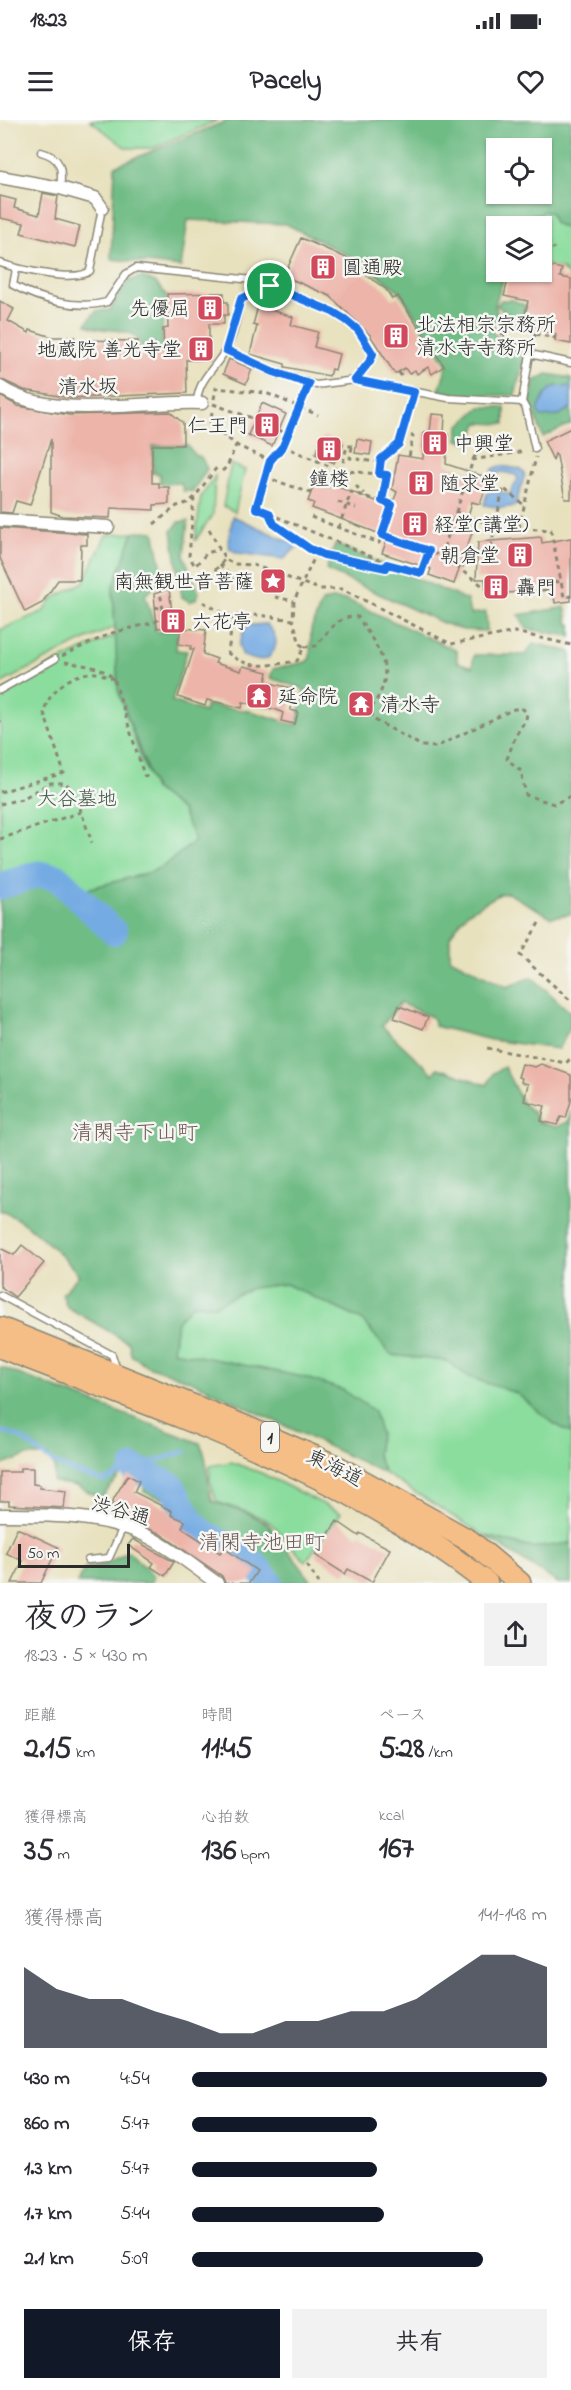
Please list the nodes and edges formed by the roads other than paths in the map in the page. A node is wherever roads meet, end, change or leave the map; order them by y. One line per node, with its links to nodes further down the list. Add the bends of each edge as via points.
1 (41, 152): 3 (lane, via 60,165)
2 (0, 177): 3 (street)
3 (60, 188): 4 (street, via 95,198)
4 (102, 208): 6 (lane, via 90,271 86,274)
5 (0, 263): 6 (lane)
6 (16, 269): 7 (lane, via 13,285 42,298 75,303 107,302 126,274 136,268 253,280)
7 (270, 286): 8 (lane, via 241,299); 10 (lane, via 333,312 358,330 373,354)
8 (226, 350): 10 (lane, via 309,384); 13 (lane, via 200,384)
9 (571, 363): 12 (lane, via 530,354)
10 (355, 380): 12 (lane, via 468,400)
11 (0, 387): 13 (street, 清水坂, via 20,398 51,406)
12 (522, 402): 14 (lane)
13 (200, 403)
14 (535, 449)
15 (0, 520): 16 (street)
16 (108, 526)
17 (55, 660): 18 (lane)
18 (0, 690)
19 (0, 1295): 22 (lane, via 112,1355)
20 (0, 1328): 22 (highway, 東海道 / 1)
21 (0, 1347): 27 (highway, 東海道 / 1, via 303,1470 392,1516)
22 (116, 1375): 28 (highway, 東海道 / 1, via 353,1474 470,1542)
23 (0, 1515): 24 (street, 渋谷通, via 68,1517)
24 (123, 1527): 25 (lane, via 109,1558); 26 (street, 渋谷通, via 155,1541)
25 (88, 1560)
26 (218, 1583)
27 (487, 1583)
28 (520, 1583)

